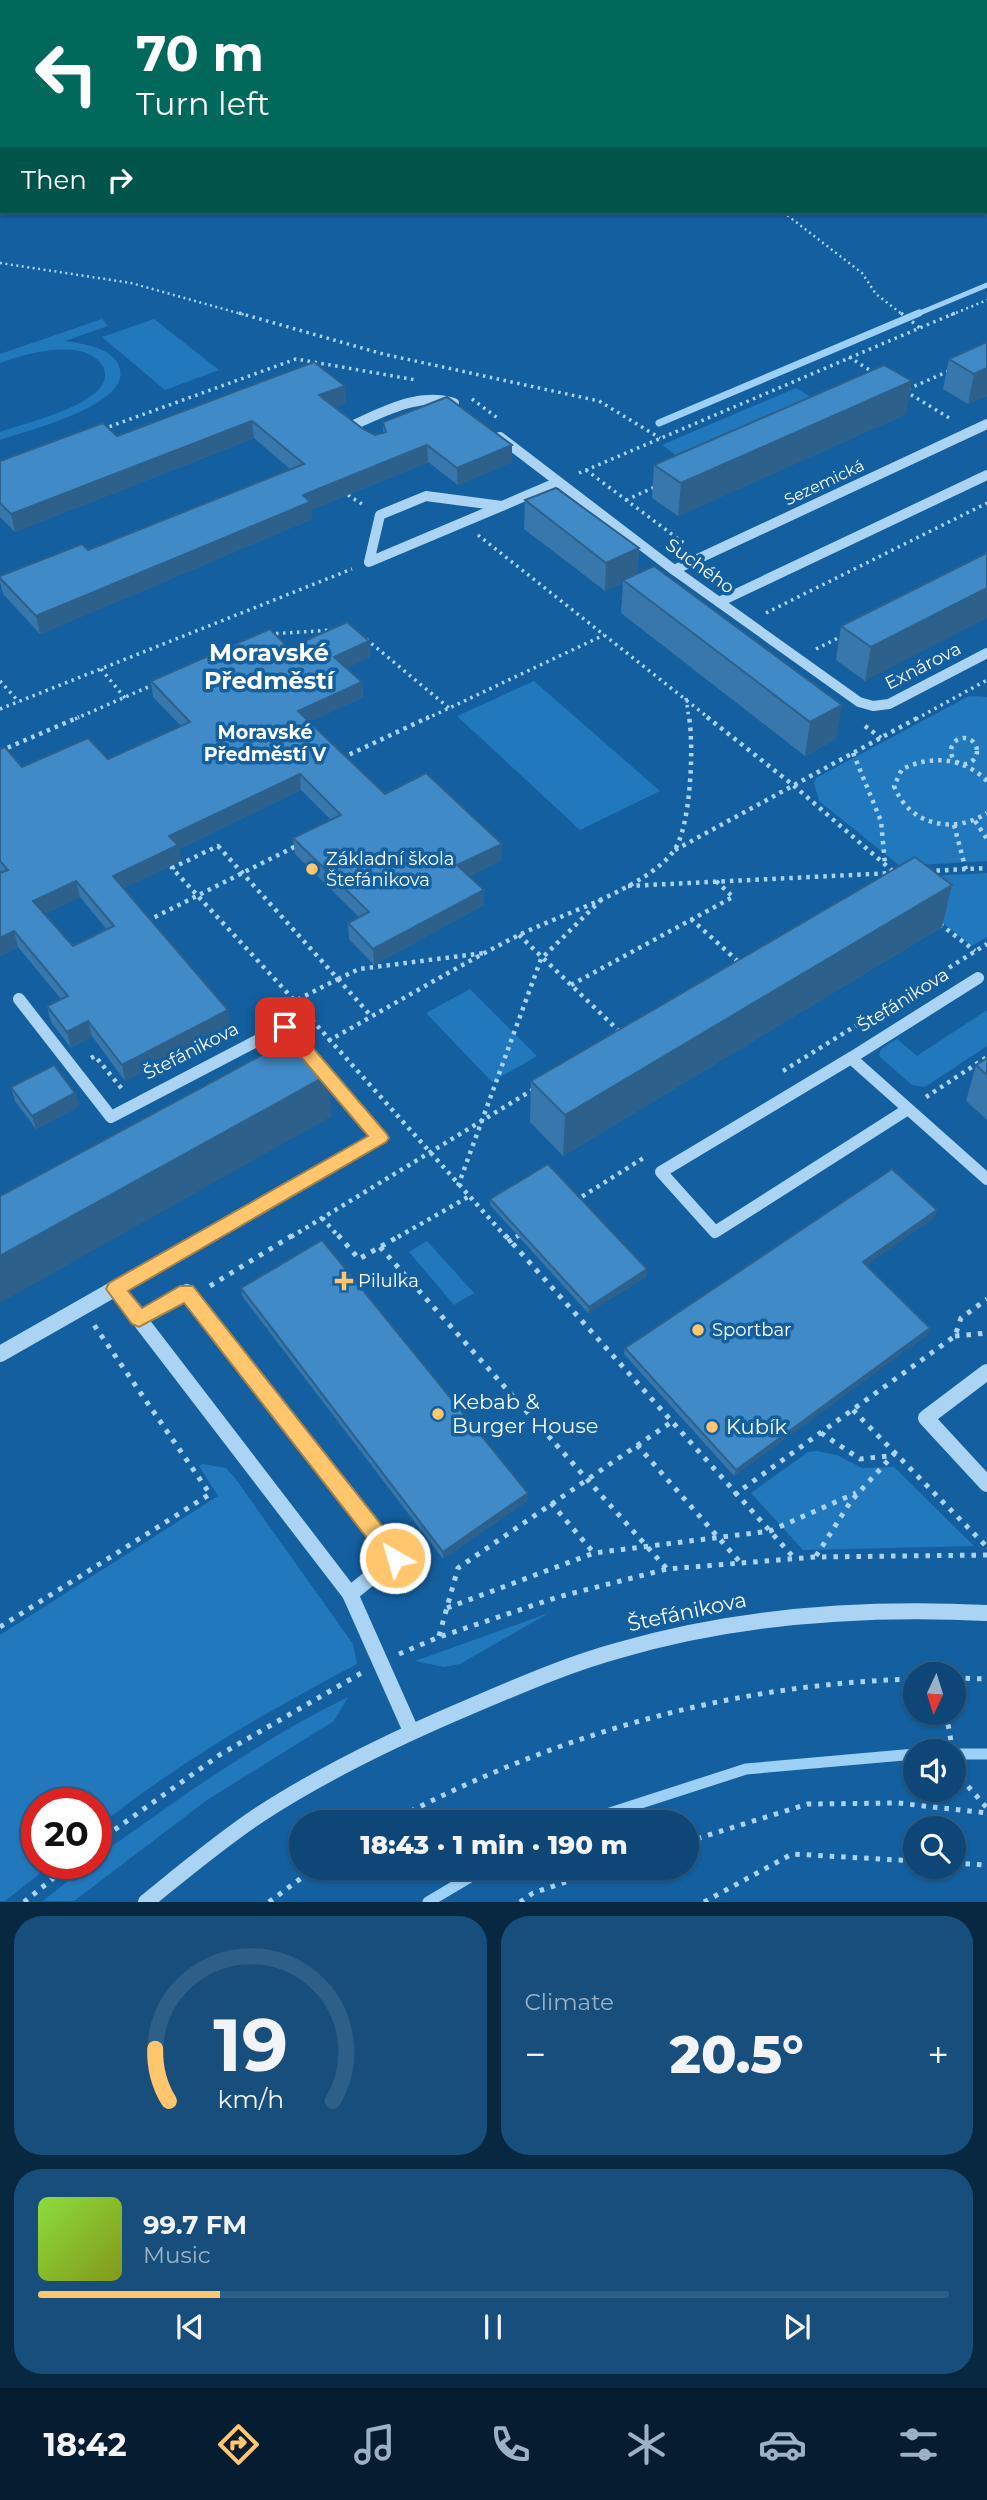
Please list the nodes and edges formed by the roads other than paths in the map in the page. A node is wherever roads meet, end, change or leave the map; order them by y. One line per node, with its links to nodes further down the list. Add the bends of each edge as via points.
1 (461, 408): 4 (street, via 435,398 416,401 351,426)
2 (987, 424): 8 (street, Sezemická)
3 (493, 432): 6 (street, Suchého)
4 (370, 439)
5 (987, 475): 9 (street)
6 (558, 482): 7 (street); 8 (street, Suchého)
7 (503, 506): 7 (street, via 426,496 380,515 369,562)
8 (674, 570): 9 (street, Suchého)
9 (719, 602): 11 (street, Suchého, via 859,702)
10 (987, 653): 11 (street, Exnárova, via 888,704)
11 (873, 706)
12 (978, 978): 14 (street, Štefánikova)
13 (19, 999): 17 (street, Štefánikova, via 111,1117 285,1027 380,1138)
14 (851, 1058): 15 (street, Štefánikova); 15 (street, Štefánikova, via 661,1172 715,1232)
15 (908, 1109): 16 (street, Štefánikova)
16 (987, 1179)
17 (116, 1289): 18 (street); 19 (street, Štefánikova)
18 (139, 1319): 22 (street); 22 (street, via 187,1292 395,1558)
19 (0, 1354)
20 (987, 1372): 21 (street, via 926,1418)
21 (987, 1485)
22 (350, 1594): 24 (street)
23 (987, 1612): 24 (street, Štefánikova, via 834,1613 696,1630 584,1661)
24 (411, 1731): 25 (street, Štefánikova, via 276,1804)
25 (146, 1902)

